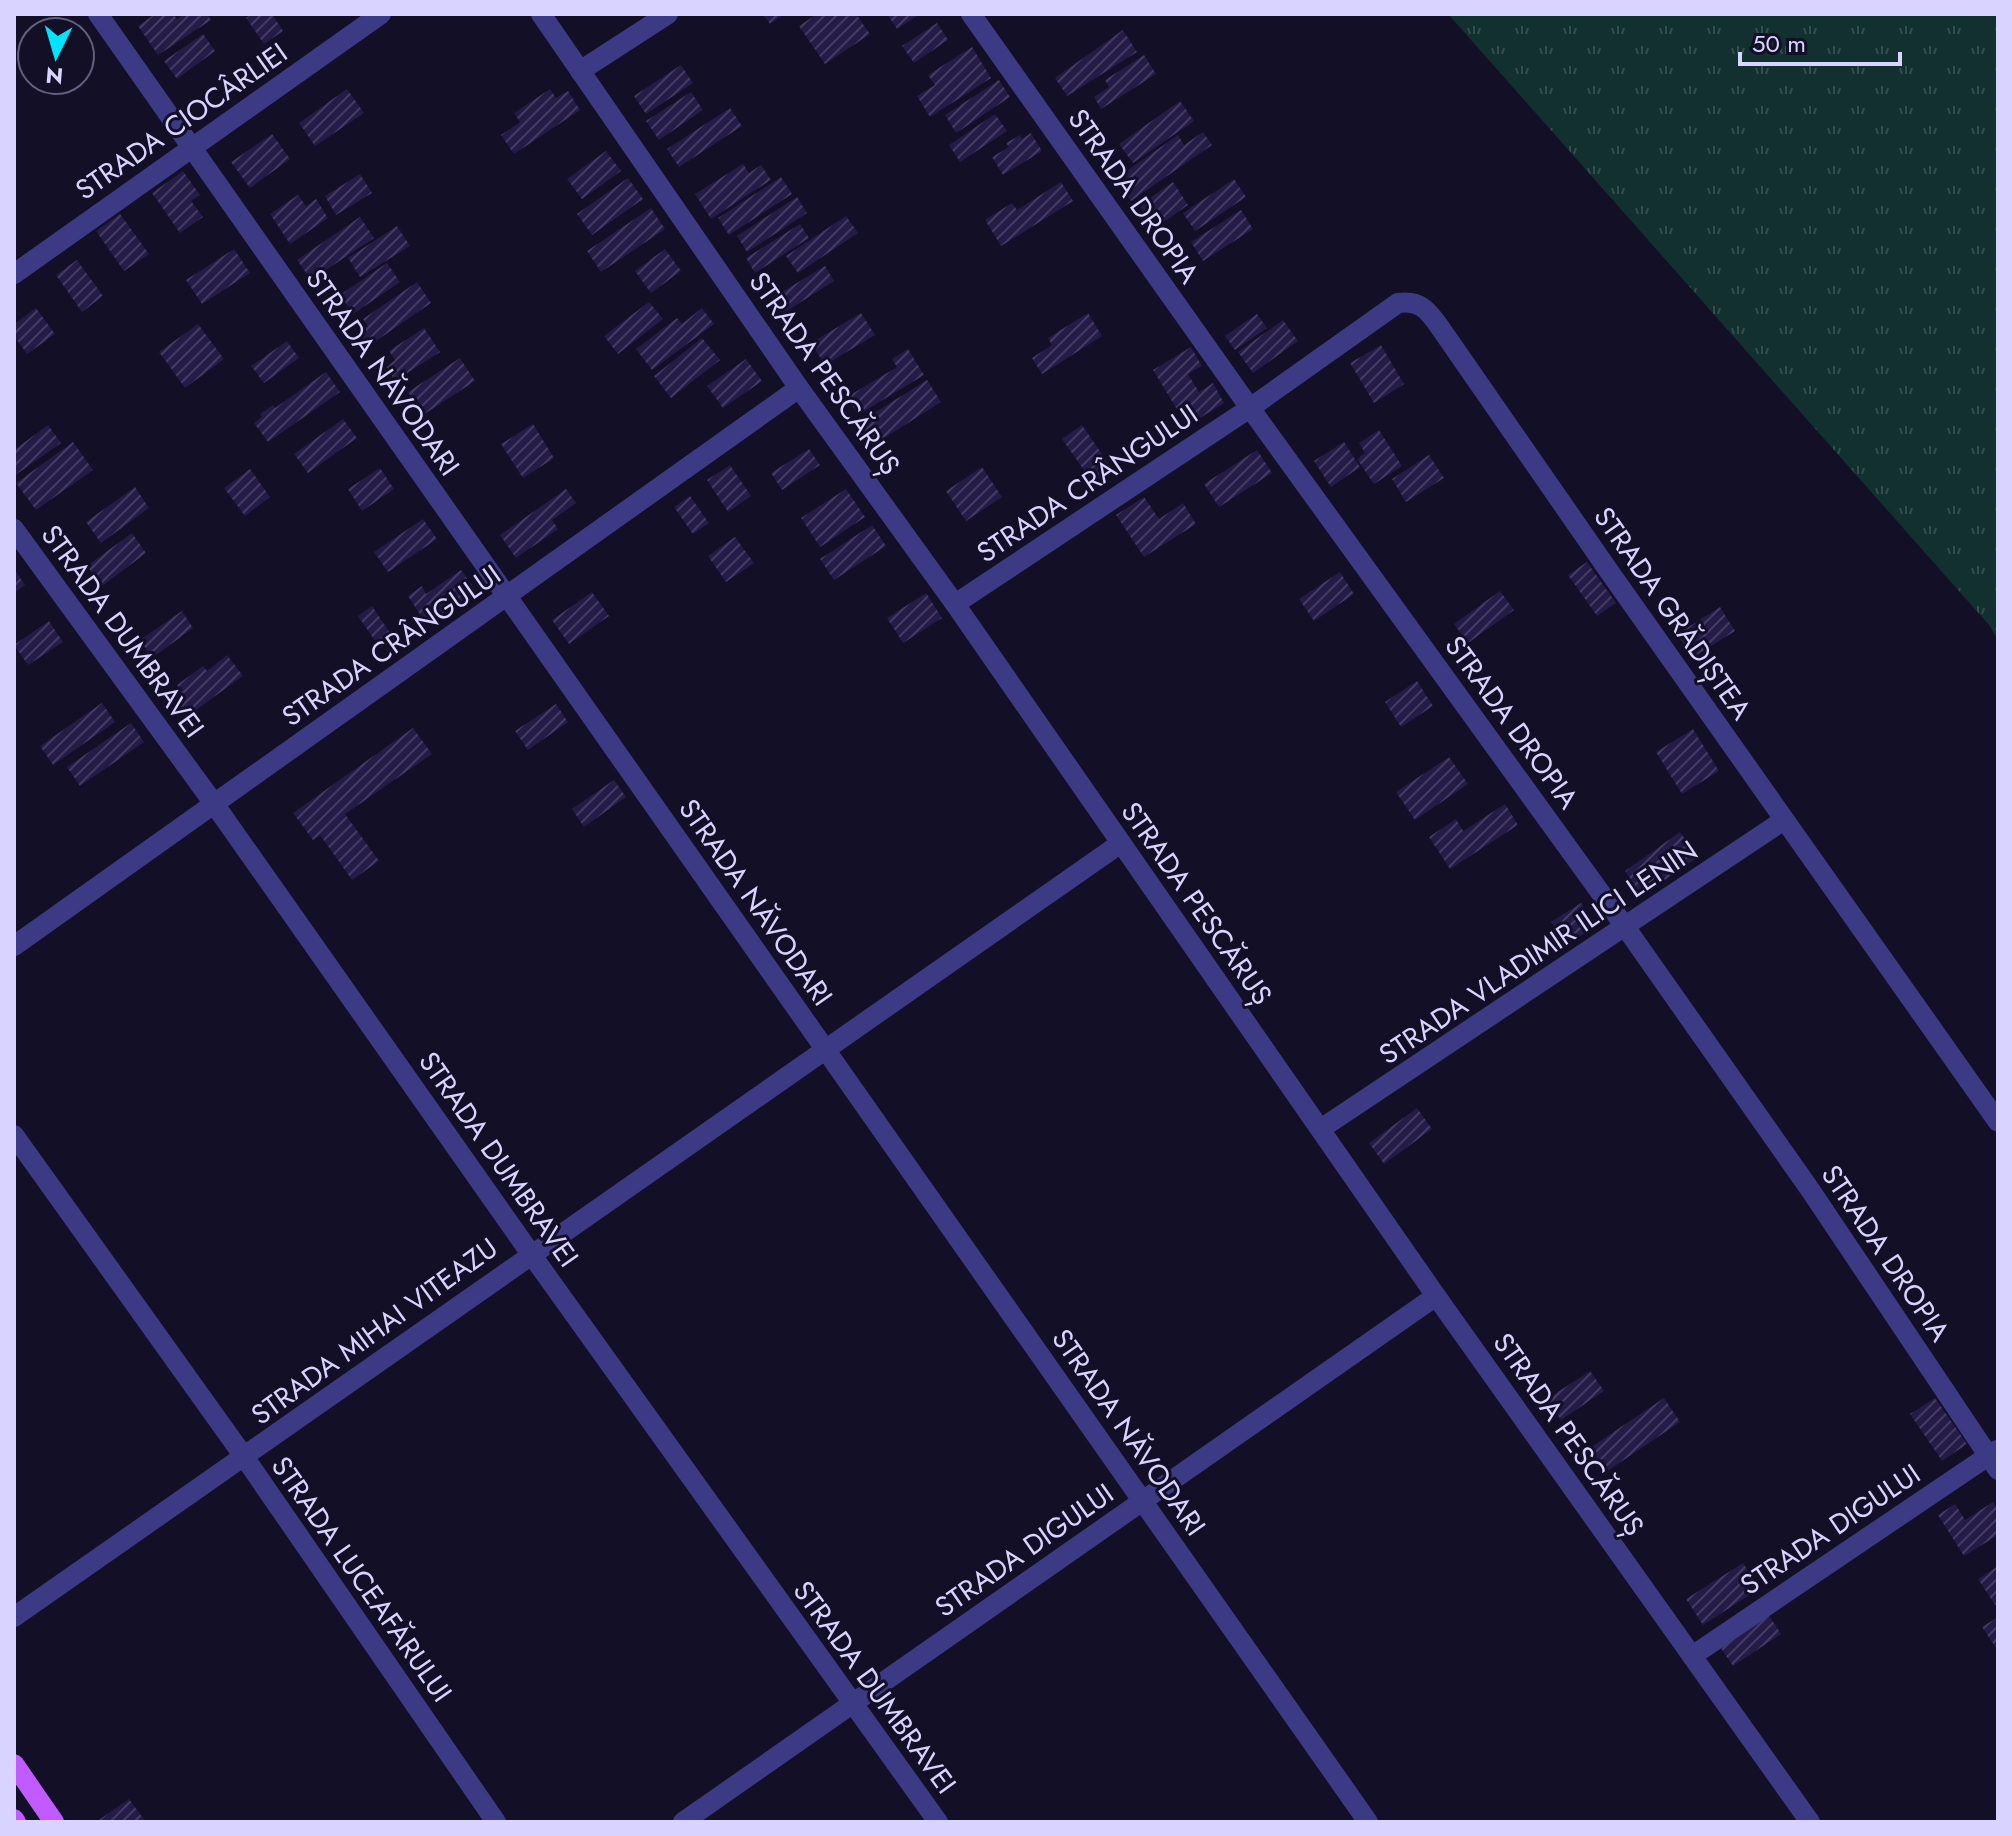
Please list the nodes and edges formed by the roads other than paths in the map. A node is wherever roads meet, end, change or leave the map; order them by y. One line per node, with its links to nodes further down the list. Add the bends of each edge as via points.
1 (98, 14): 7 (street, STRADA NĂVODARI)
2 (381, 14): 7 (street, STRADA CIOCÂRLIEI)
3 (541, 14): 6 (street, STRADA PESCĂRUȘ)
4 (668, 14): 6 (street)
5 (971, 14): 10 (street, STRADA DROPIA)
6 (580, 71): 9 (street, STRADA PESCĂRUȘ)
7 (191, 147): 8 (street, STRADA CIOCÂRLIEI); 12 (street, STRADA NĂVODARI)
8 (14, 274)
9 (799, 388): 12 (street, STRADA CRÂNGULUI); 13 (street, STRADA PESCĂRUȘ)
10 (1250, 408): 13 (street, STRADA CRÂNGULUI); 15 (street, STRADA GRĂDIȘTEA, via 1398,303 1411,301 1427,309); 17 (street, STRADA DROPIA)
11 (14, 529): 14 (street, STRADA DUMBRAVEI)
12 (507, 598): 14 (street, STRADA CRÂNGULUI); 19 (street, STRADA NĂVODARI)
13 (955, 604): 16 (street, STRADA PESCĂRUȘ)
14 (215, 805): 18 (street, STRADA CRÂNGULUI); 23 (street, STRADA DUMBRAVEI)
15 (1784, 820): 17 (street, STRADA VLADIMIR ILICI LENIN); 20 (street, STRADA GRĂDIȘTEA)
16 (1121, 843): 19 (street, STRADA MIHAI VITEAZU); 21 (street, STRADA PESCĂRUȘ)
17 (1626, 928): 21 (street, STRADA VLADIMIR ILICI LENIN); 26 (street, STRADA DROPIA)
18 (14, 946)
19 (824, 1049): 23 (street, STRADA MIHAI VITEAZU); 27 (street, STRADA NĂVODARI)
20 (1998, 1122)
21 (1322, 1128): 24 (street, STRADA PESCĂRUȘ)
22 (14, 1135): 25 (street, STRADA LUCEAFĂRULUI)
23 (531, 1254): 25 (street, STRADA MIHAI VITEAZU); 30 (street, STRADA DUMBRAVEI)
24 (1436, 1296): 27 (street, STRADA DIGULUI); 29 (street, STRADA PESCĂRUȘ)
25 (245, 1458): 28 (street, STRADA MIHAI VITEAZU); 33 (street, STRADA LUCEAFĂRULUI)
26 (1995, 1458): 29 (street, STRADA DIGULUI)
27 (1144, 1501): 30 (street, STRADA DIGULUI); 36 (street, STRADA NĂVODARI)
28 (14, 1617)
29 (1692, 1656): 37 (street, STRADA PESCĂRUȘ)
30 (851, 1704): 34 (street, STRADA DIGULUI); 35 (street, STRADA DUMBRAVEI)
31 (14, 1764): 32 (main road)
32 (54, 1822)
33 (496, 1822)
34 (683, 1822)
35 (938, 1822)
36 (1368, 1822)
37 (1810, 1822)

